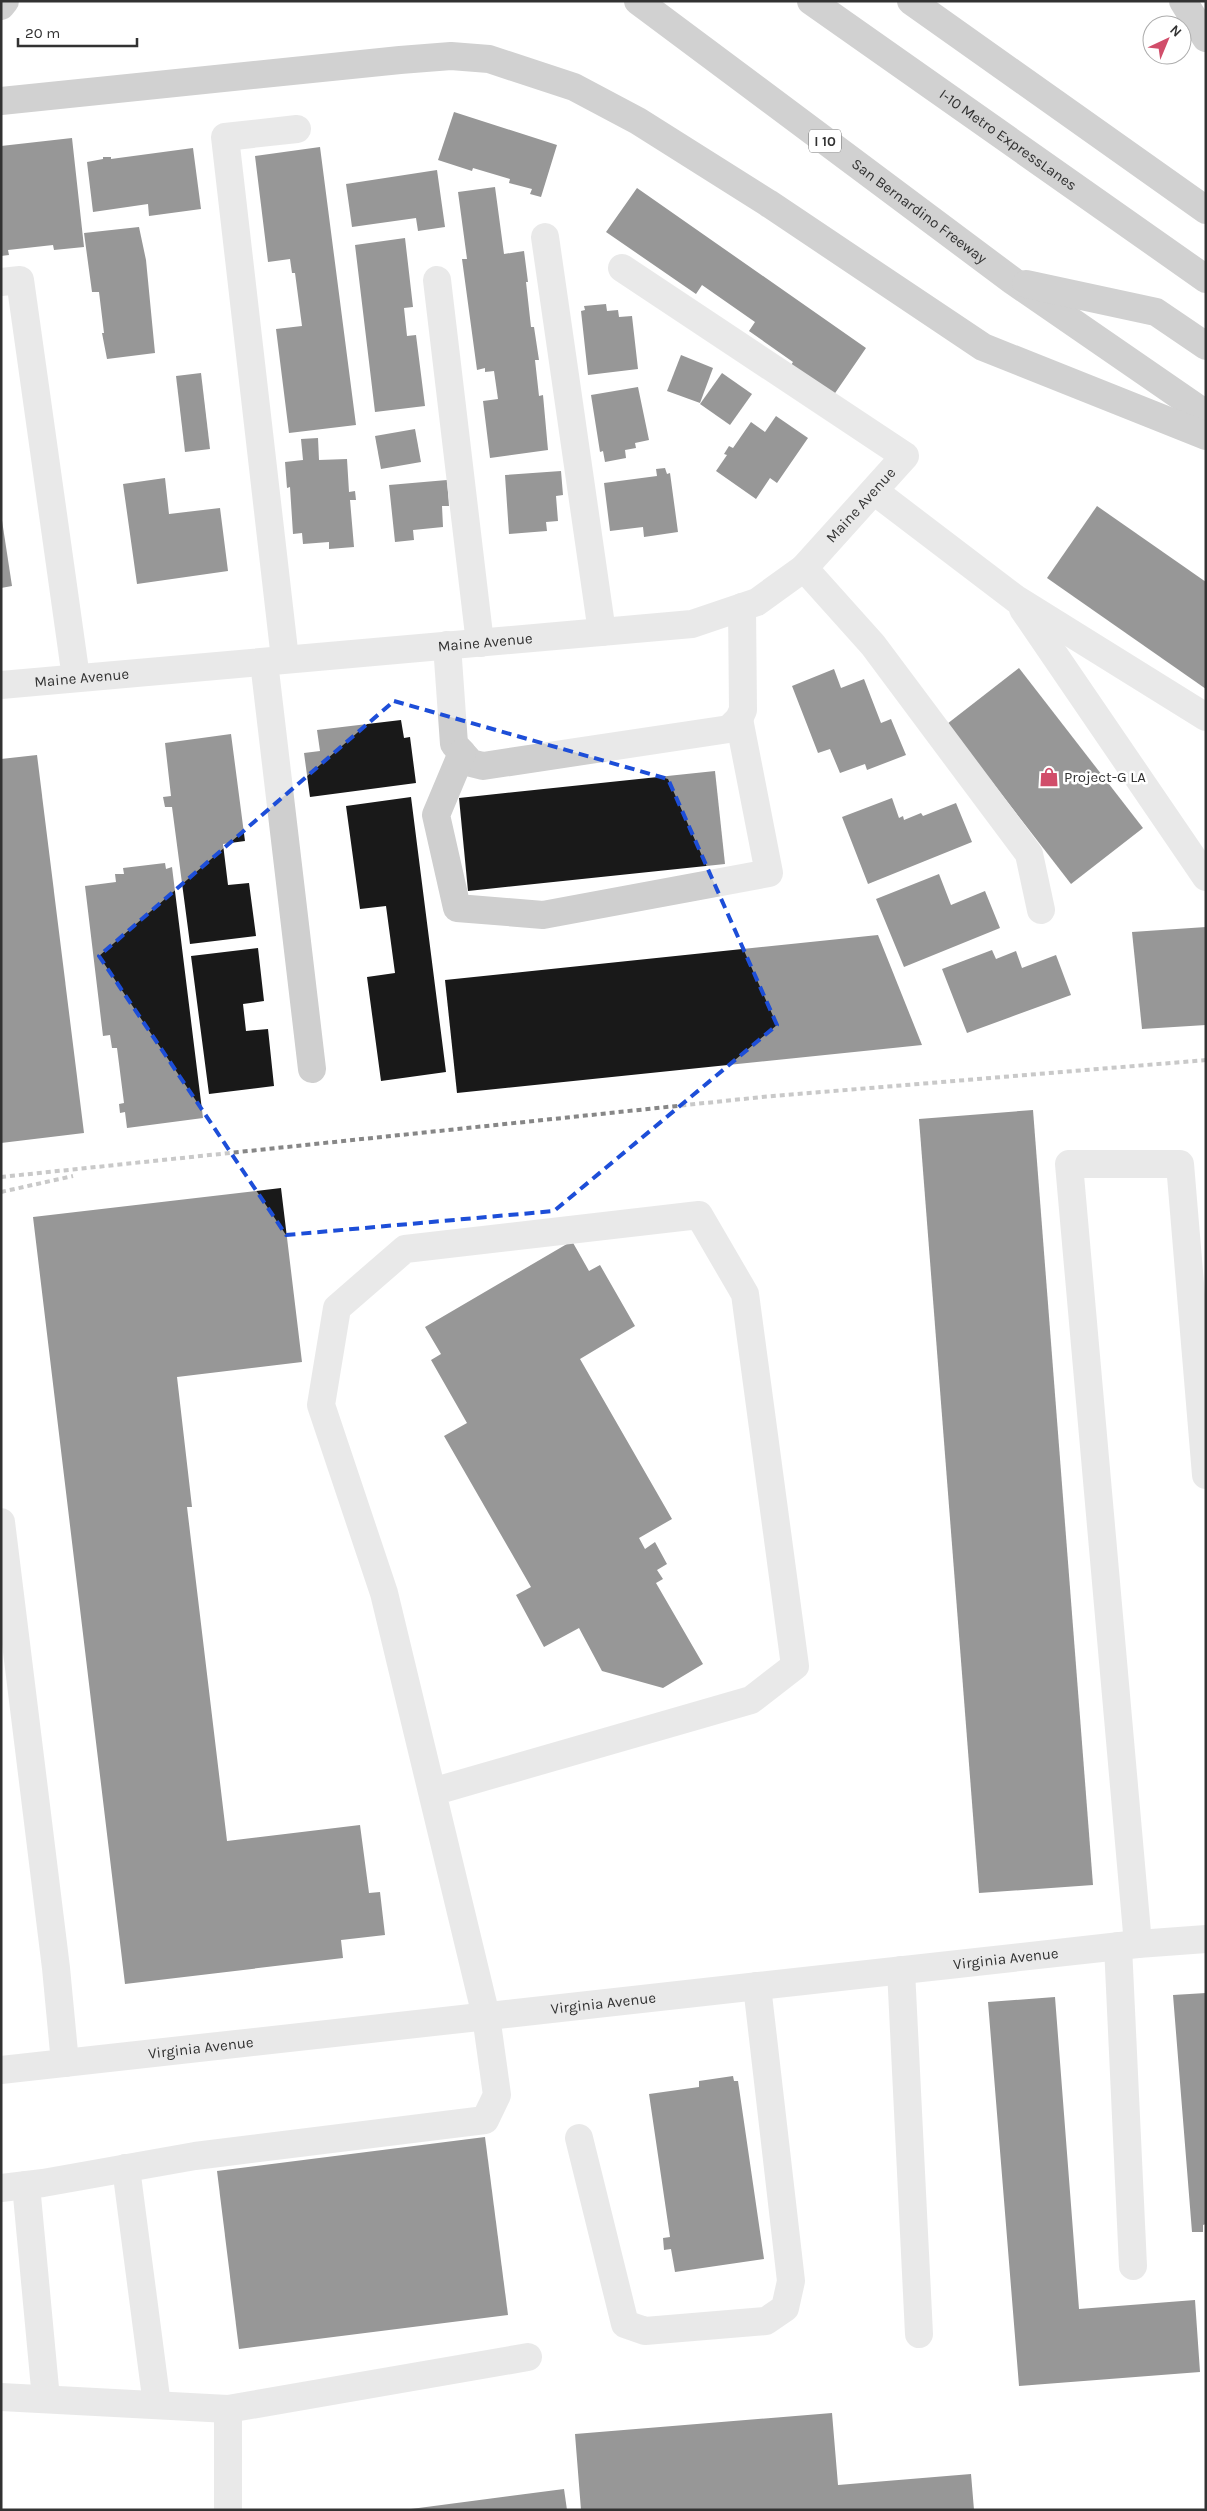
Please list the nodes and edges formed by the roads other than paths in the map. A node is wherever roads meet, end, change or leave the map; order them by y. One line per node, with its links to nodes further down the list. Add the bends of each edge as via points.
1 (5, 1): 6 (highway)
2 (638, 1): 15 (highway, San Bernardino Freeway / I 10)
3 (812, 1): 13 (highway, I-10 Metro ExpressLanes)
4 (911, 1): 10 (highway)
5 (1183, 1): 7 (highway)
6 (1, 6)
7 (1206, 38)
8 (1, 102): 19 (highway, via 400,60 451,56 489,59 574,86 638,121 768,203 983,347)
9 (297, 129): 27 (street, via 225,137)
10 (1206, 210)
11 (545, 237): 24 (street)
12 (622, 268): 20 (street, Maine Avenue, via 905,456)
13 (1206, 279)
14 (437, 280): 25 (street)
15 (1012, 281): 17 (highway, via 1156,312); 18 (highway, San Bernardino Freeway / I 10)
16 (1, 282): 28 (street, via 20,280)
17 (1206, 346)
18 (1206, 414)
19 (1206, 436)
20 (874, 491): 21 (street, Maine Avenue); 22 (street)
21 (804, 568): 23 (street, Maine Avenue, via 757,602); 34 (street, via 873,645 1030,854)
22 (1016, 599): 30 (street); 33 (street)
23 (742, 607): 24 (street, Maine Avenue, via 692,624); 31 (street, via 743,710)
24 (602, 632): 25 (street, Maine Avenue)
25 (480, 643): 26 (street, Maine Avenue)
26 (447, 646): 27 (street, Maine Avenue); 32 (street, via 454,744)
27 (274, 660): 28 (street, Maine Avenue); 35 (street)
28 (76, 678): 29 (street, Maine Avenue)
29 (1, 685)
30 (1206, 717)
31 (739, 719): 32 (street, via 729,729 483,766 471,763); 32 (street, via 769,873 544,915 457,908 436,815)
32 (462, 753)
33 (1206, 877)
34 (1041, 910)
35 (312, 1069)
36 (1206, 1475): 40 (street, via 1180,1164 1069,1164)
37 (1, 1522): 44 (street)
38 (432, 1792): 38 (street, via 384,1593 321,1405 336,1308 405,1249 699,1215 745,1294 795,1666 751,1700); 43 (street)
39 (1206, 1939): 40 (street, Virginia Avenue)
40 (1128, 1945): 41 (street, Virginia Avenue); 49 (street)
41 (901, 1970): 42 (street, Virginia Avenue); 50 (street)
42 (757, 1986): 43 (street, Virginia Avenue); 46 (street, via 791,2281 785,2308 766,2321 645,2331 625,2324)
43 (486, 2016): 44 (street, Virginia Avenue); 47 (street, via 497,2094 485,2120 195,2156)
44 (65, 2063): 45 (street, Virginia Avenue)
45 (1, 2070)
46 (579, 2138)
47 (126, 2168): 48 (street); 54 (street)
48 (14, 2186): 53 (street)
49 (1133, 2266)
50 (919, 2334)
51 (528, 2357): 55 (street)
52 (1, 2397): 53 (street)
53 (46, 2399): 54 (street)
54 (157, 2405): 55 (street)
55 (228, 2409): 56 (street)
56 (228, 2510)

